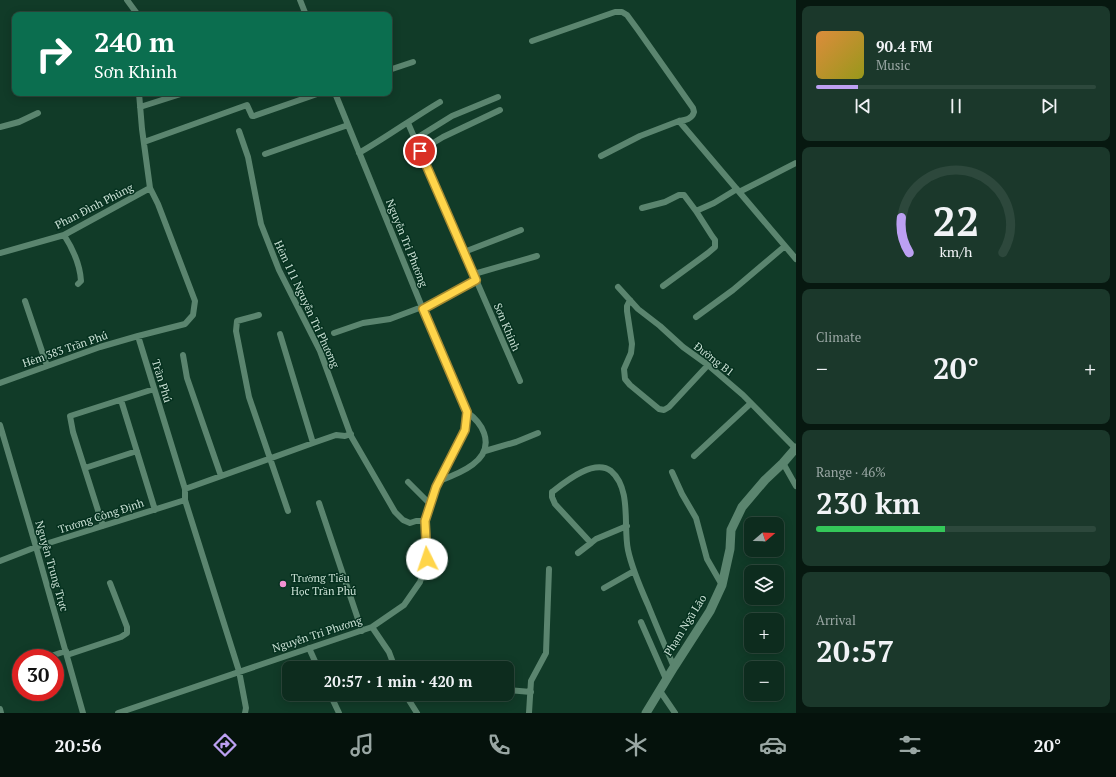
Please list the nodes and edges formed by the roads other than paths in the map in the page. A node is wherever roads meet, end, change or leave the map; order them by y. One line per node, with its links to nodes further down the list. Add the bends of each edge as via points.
1 (128, 0): 3 (street)
2 (300, 0): 4 (street)
3 (136, 12)
4 (305, 12)
5 (532, 41): 17 (street, via 615,12 622,12 638,30 693,108 693,116)
6 (413, 62): 7 (street)
7 (392, 69)
8 (139, 96): 14 (street)
9 (175, 96): 14 (street)
10 (311, 96): 23 (street, via 254,116 248,105)
11 (336, 96): 19 (street, Nguyễn Tri Phương)
12 (498, 96): 22 (street, via 452,116)
13 (440, 102): 18 (street)
14 (140, 107): 23 (street)
15 (500, 110): 24 (street)
16 (38, 113): 20 (street)
17 (679, 121): 27 (street, via 640,136); 30 (street)
18 (408, 123): 22 (street, Sơn Khinh); 25 (street)
19 (348, 125): 25 (street, Nguyễn Tri Phương); 26 (street)
20 (0, 127)
21 (239, 130): 63 (street, Hẻm 111 Nguyễn Tri Phương, via 248,157 261,224 278,270 320,351)
22 (415, 139): 24 (street, Sơn Khinh)
23 (144, 142): 29 (street)
24 (420, 151): 36 (street, Sơn Khinh)
25 (359, 153): 46 (street, Nguyễn Tri Phương)
26 (265, 154)
27 (601, 156)
28 (796, 163): 30 (street)
29 (150, 188): 34 (street, Phan Đình Phùng); 51 (street, via 195,300 193,315 185,324)
30 (738, 190): 32 (street); 35 (street)
31 (642, 208): 32 (street, via 684,195)
32 (696, 211): 42 (street, via 712,236 715,246 708,254)
33 (521, 230): 36 (street)
34 (64, 235): 37 (street, Phan Đình Phùng); 41 (street, via 72,246 79,265 81,281)
35 (785, 246): 39 (street); 48 (street)
36 (464, 252): 40 (street, Sơn Khinh)
37 (0, 254)
38 (537, 256): 40 (street)
39 (796, 259)
40 (475, 277): 46 (street); 55 (street, Sơn Khinh)
41 (78, 284)
42 (663, 286)
43 (618, 287): 44 (street, Đường B1)
44 (630, 300): 53 (street, Đường B1, via 683,347); 53 (street, via 627,311 632,344 624,374 630,385 638,392 659,409 664,410)
45 (25, 301): 54 (street)
46 (423, 308): 49 (street); 60 (street, Nguyễn Tri Phương)
47 (259, 315): 69 (street, via 237,321 236,331 249,397)
48 (696, 317)
49 (334, 333)
50 (280, 334): 64 (street)
51 (138, 336): 54 (street, Hẻm 383 Trần Phú); 57 (street, Trần Phú)
52 (183, 356): 73 (street, via 187,378)
53 (708, 365): 59 (street, Đường B1)
54 (47, 366): 56 (street, Hẻm 383 Trần Phú)
55 (520, 381)
56 (0, 383)
57 (154, 389): 58 (street); 77 (street, Trần Phú)
58 (121, 400): 66 (street); 71 (street, via 70,416)
59 (751, 403): 65 (street, Đường B1); 68 (street)
60 (467, 412): 67 (street, via 475,418 483,431 487,446); 74 (street, Nguyễn Tri Phương, via 465,430)
61 (0, 425): 87 (street, Nguyễn Trung Trực)
62 (538, 433): 67 (street)
63 (351, 434): 64 (street, via 336,435); 83 (street, Hẻm 111 Nguyễn Tri Phương, via 395,512 410,523)
64 (313, 443): 69 (street)
65 (796, 448): 70 (street, Phạm Ngũ Lão)
66 (137, 451): 71 (street); 81 (street)
67 (485, 451): 74 (street, via 466,470)
68 (694, 456)
69 (270, 459): 73 (street); 82 (street)
70 (784, 464): 76 (street); 93 (street, Phạm Ngũ Lão, via 765,480 742,507 731,530 730,549)
71 (85, 468): 84 (street)
72 (672, 472): 93 (street, via 696,518 707,559)
73 (221, 476): 77 (street)
74 (439, 481): 80 (street, Nguyễn Tri Phương)
75 (408, 482): 80 (street)
76 (796, 486)
77 (185, 489): 78 (street, Trần Phú)
78 (185, 500): 81 (street, Trương Công Định); 103 (street, Trần Phú)
79 (319, 504): 97 (street)
80 (430, 504): 83 (street, Nguyễn Tri Phương)
81 (155, 510): 84 (street, Trương Công Định)
82 (288, 511)
83 (425, 521): 96 (street, Nguyễn Tri Phương, via 427,559 420,582 404,605)
84 (103, 526): 87 (street, Trương Công Định)
85 (627, 526): 86 (street); 86 (street, via 620,482 611,471 603,468 583,471 552,492 552,497 555,504); 91 (street, via 628,549)
86 (591, 543): 88 (street)
87 (36, 547): 89 (street, Trương Công Định); 99 (street, Nguyễn Trung Trực)
88 (578, 553)
89 (0, 561)
90 (549, 569): 107 (street, via 546,653 531,681)
91 (634, 571): 94 (street); 102 (street)
92 (110, 583): 99 (street, via 127,632 121,637)
93 (722, 585): 102 (street, Phạm Ngũ Lão, via 710,611)
94 (604, 588)
95 (641, 622): 104 (street)
96 (372, 627): 97 (street, Nguyễn Tri Phương); 101 (street)
97 (362, 631): 98 (street, Nguyễn Tri Phương)
98 (309, 648): 100 (street); 103 (street, Nguyễn Tri Phương)
99 (66, 653): 112 (street, Nguyễn Trung Trực)
100 (315, 661)
101 (392, 661)
102 (674, 667): 104 (street, Phạm Ngũ Lão)
103 (239, 671): 113 (street, Nguyễn Tri Phương); 114 (street, Trần Phú)
104 (666, 679): 106 (street, Phạm Ngũ Lão)
105 (514, 691): 107 (street)
106 (660, 691): 118 (street, Phạm Ngũ Lão); 119 (street)
107 (531, 692): 117 (street)
108 (333, 701): 115 (street)
109 (409, 701): 116 (street)
110 (0, 709): 111 (street)
111 (2, 713)
112 (83, 713)
113 (118, 713)
114 (245, 713)
115 (339, 713)
116 (416, 713)
117 (529, 713)
118 (646, 713)
119 (675, 713)

